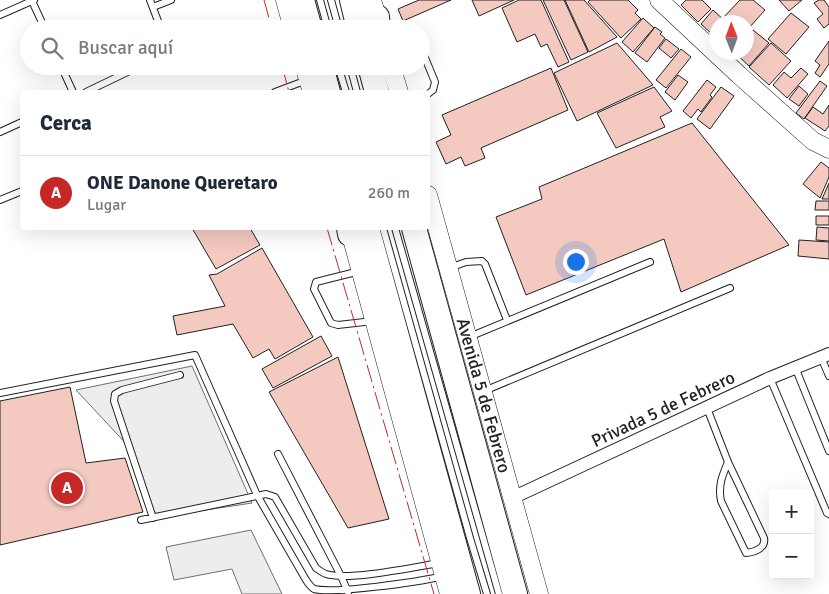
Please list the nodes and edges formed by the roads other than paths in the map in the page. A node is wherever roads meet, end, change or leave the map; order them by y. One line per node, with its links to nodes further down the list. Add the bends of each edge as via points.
1 (33, 0): 10 (lane); 11 (lane)
2 (171, 0): 9 (lane)
3 (285, 0): 13 (main road)
4 (302, 0): 14 (highway)
5 (320, 0): 15 (lane)
6 (331, 0): 16 (lane)
7 (352, 0): 17 (highway)
8 (659, 0): 39 (main road, via 746,82)
9 (151, 3): 12 (lane)
10 (0, 15)
11 (41, 20)
12 (158, 20)
13 (291, 20)
14 (308, 20)
15 (326, 20)
16 (337, 20)
17 (373, 20)
18 (430, 70): 36 (lane, via 435,82)
19 (65, 75): 27 (lane)
20 (121, 75): 28 (lane)
21 (341, 75): 31 (lane)
22 (352, 75): 32 (lane)
23 (372, 75): 33 (highway)
24 (383, 75): 34 (highway)
25 (394, 75): 35 (main road)
26 (311, 76): 29 (lane); 30 (highway)
27 (72, 90)
28 (90, 90)
29 (280, 90)
30 (326, 90)
31 (345, 90)
32 (356, 90)
33 (376, 90)
34 (384, 90)
35 (398, 90)
36 (430, 92)
37 (20, 123): 38 (lane)
38 (0, 132)
39 (829, 149)
40 (20, 192): 41 (lane)
41 (0, 200)
42 (430, 202): 49 (main road, Avenida 5 de Febrero)
43 (354, 230): 50 (main road)
44 (354, 230): 75 (highway)
45 (385, 230): 76 (lane)
46 (396, 230): 77 (lane)
47 (415, 230): 78 (highway, Avenida 5 de Febrero)
48 (650, 262): 53 (lane)
49 (448, 268): 53 (lane, via 482,261); 54 (main road, Avenida 5 de Febrero)
50 (360, 270): 52 (main road); 52 (lane, via 316,282 314,289 331,322 338,325)
51 (730, 288): 60 (lane)
52 (374, 320): 71 (main road)
53 (507, 320): 54 (lane)
54 (468, 337): 60 (main road, Avenida 5 de Febrero)
55 (825, 355): 56 (street, Privada 5 de Febrero); 58 (lane)
56 (795, 367): 59 (street, Privada 5 de Febrero); 63 (lane)
57 (180, 375): 69 (lane, via 115,394 114,400)
58 (829, 376)
59 (770, 378): 62 (street, Privada 5 de Febrero); 68 (lane)
60 (483, 392): 67 (main road, Avenida 5 de Febrero)
61 (0, 393): 66 (lane, via 195,355)
62 (707, 408): 65 (lane); 67 (street, Privada 5 de Febrero)
63 (829, 451)
64 (278, 454): 72 (lane)
65 (728, 462): 65 (lane, via 720,481 721,501 746,553 751,552 765,544 764,538)
66 (257, 495): 69 (lane); 72 (lane, via 275,497 316,568 326,574); 73 (lane, via 306,580 315,589 329,593)
67 (512, 498): 79 (main road, Avenida 5 de Febrero)
68 (829, 514)
69 (153, 518): 70 (lane)
70 (141, 520)
71 (442, 570): 72 (lane); 73 (lane, via 367,591); 74 (main road)
72 (341, 576): 73 (lane)
73 (348, 592)
74 (449, 594)
75 (468, 594)
76 (487, 594)
77 (499, 594)
78 (515, 594)
79 (539, 594)

